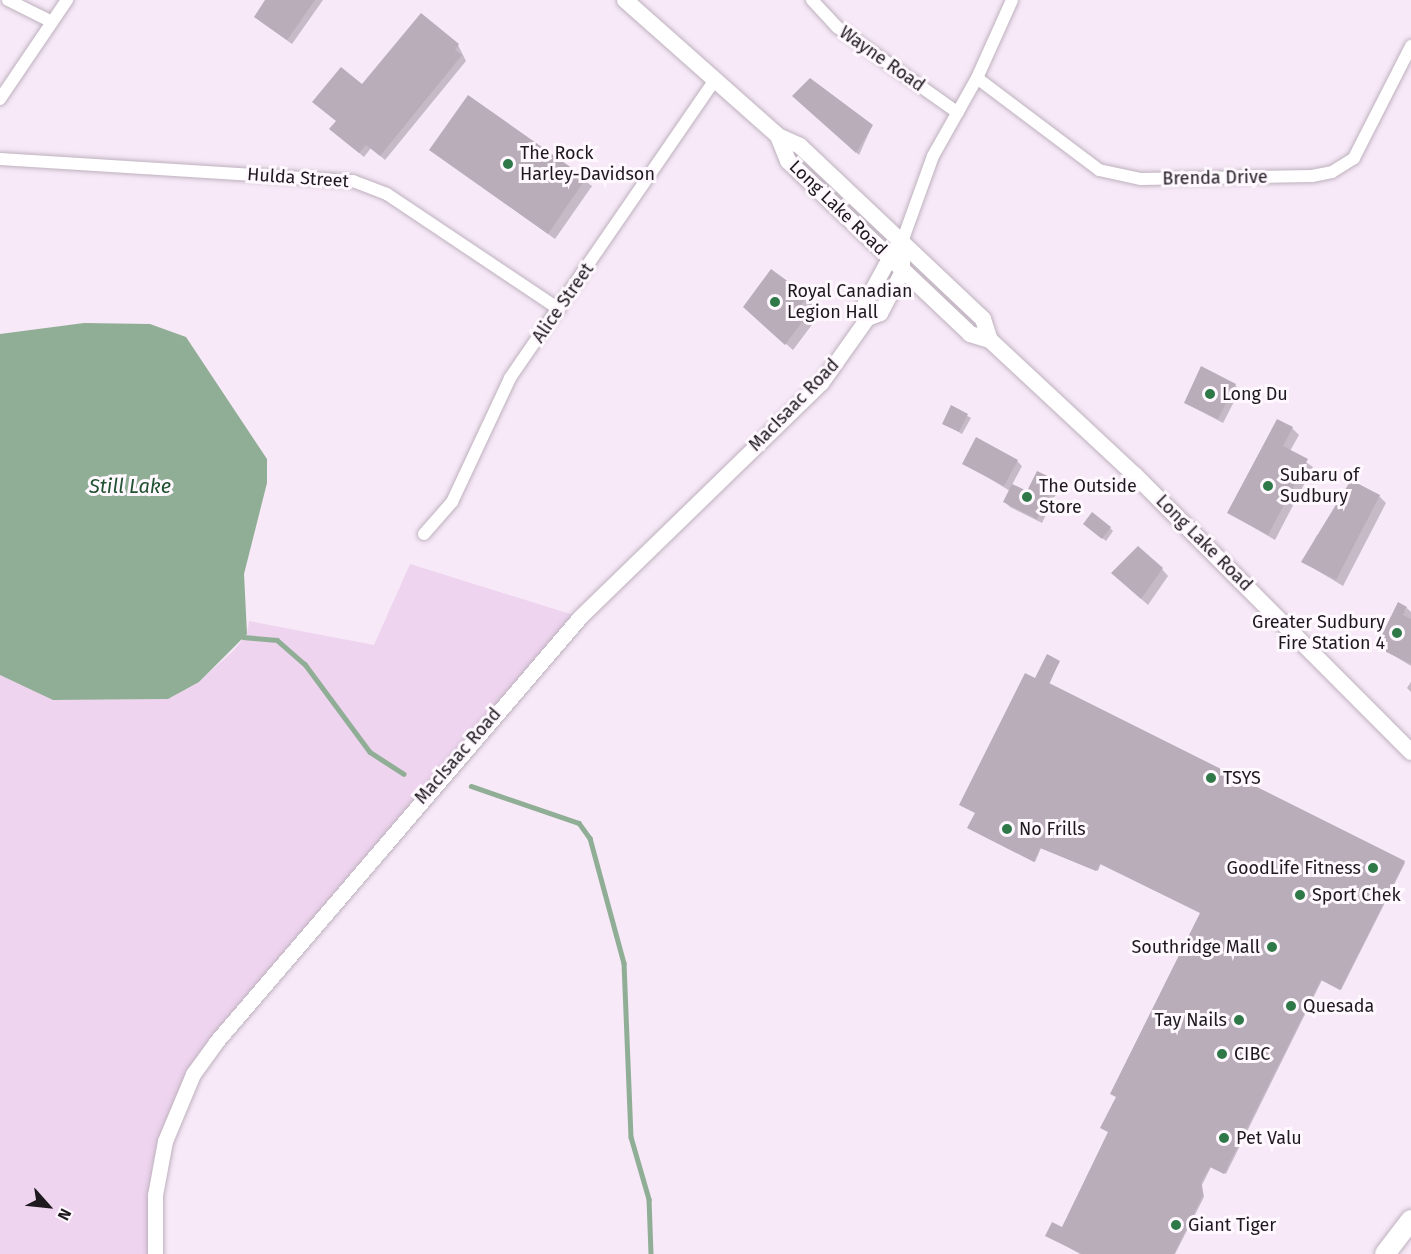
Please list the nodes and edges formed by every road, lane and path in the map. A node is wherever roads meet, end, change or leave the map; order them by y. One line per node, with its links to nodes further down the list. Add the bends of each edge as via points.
1 (8, 0): 6 (street)
2 (67, 0): 6 (street)
3 (626, 0): 9 (main road, Long Lake Road)
4 (812, 0): 11 (street, Wayne Road, via 837,27)
5 (1012, 0): 8 (street)
6 (52, 22): 10 (street)
7 (1411, 46): 8 (street, Brenda Drive, via 1354,158 1332,172 1312,176 1141,178 1099,170)
8 (977, 78): 11 (street)
9 (715, 80): 12 (main road, Long Lake Road); 17 (street, Alice Street)
10 (0, 99)
11 (958, 113): 14 (street, via 933,156)
12 (778, 136): 14 (main road, Long Lake Road, via 800,146); 15 (main road, Long Lake Road, via 788,161)
13 (0, 159): 17 (street, Hulda Street, via 352,181 387,194)
14 (902, 242): 15 (street, MacIsaac Road); 16 (street, MacIsaac Road); 19 (main road, Long Lake Road, via 983,319)
15 (886, 256): 16 (main road, Long Lake Road); 18 (street, MacIsaac Road, via 864,304)
16 (902, 271): 18 (street, MacIsaac Road, via 880,313); 19 (main road, Long Lake Road, via 969,334)
17 (559, 309): 20 (street, Alice Street, via 510,378 452,502)
18 (867, 318): 23 (street, MacIsaac Road, via 820,383 580,617 216,1042 193,1074 165,1141 155,1195)
19 (990, 340): 21 (main road, Long Lake Road, via 1201,539)
20 (424, 534)
21 (1411, 752)
22 (1411, 1220): 24 (main road)
23 (155, 1254)
24 (1385, 1254)

